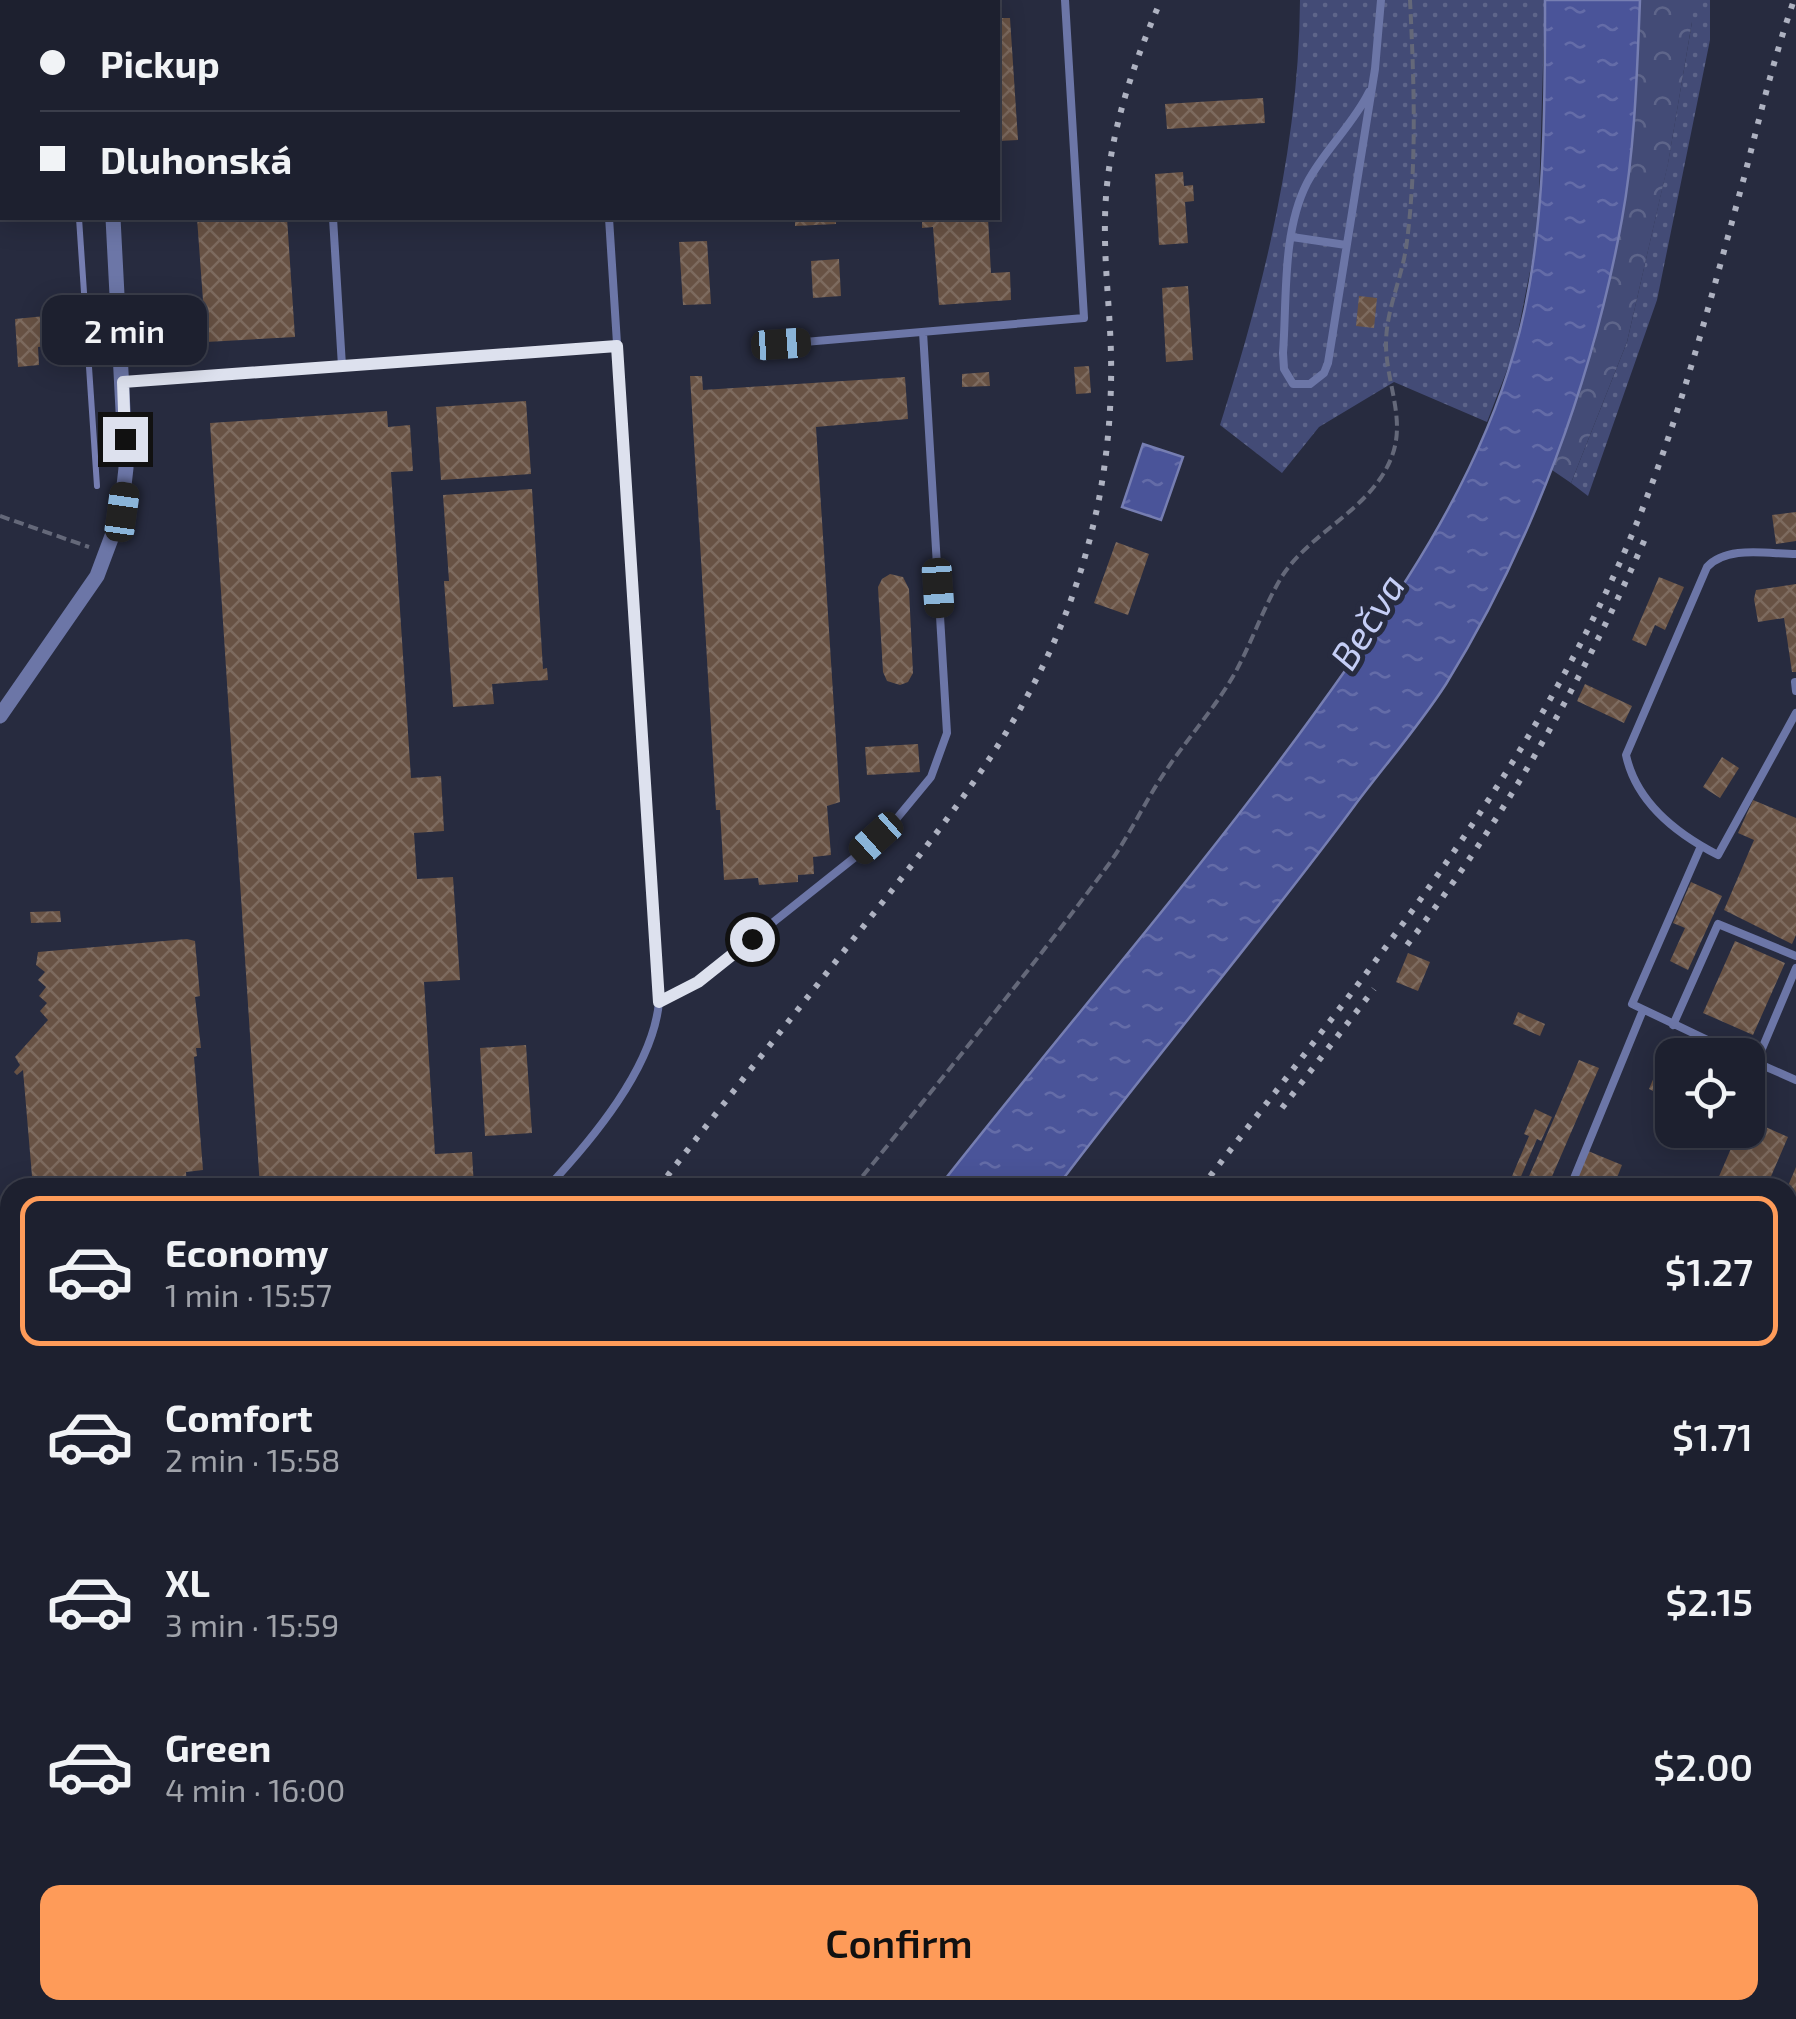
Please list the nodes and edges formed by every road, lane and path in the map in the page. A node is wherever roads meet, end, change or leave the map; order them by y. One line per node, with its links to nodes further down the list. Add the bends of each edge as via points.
1 (1065, 0): 10 (lane, via 1084,318)
2 (1381, 0): 4 (lane)
3 (1410, 0): 33 (path, via 1410,215 1386,346 1397,415 1392,457 1380,479 1281,578 1234,675 1108,864)
4 (1369, 92): 8 (lane, via 1308,182); 9 (lane)
5 (113, 220): 14 (street)
6 (333, 220): 13 (lane)
7 (610, 220): 12 (lane)
8 (1292, 236): 9 (lane); 9 (lane, via 1284,369 1301,385 1317,380 1328,363)
9 (1346, 245)
10 (923, 332): 11 (lane); 25 (lane, via 947,734 941,756 916,798 859,854 698,982)
11 (781, 344)
12 (617, 346): 13 (lane); 25 (lane)
13 (342, 366): 14 (lane)
14 (123, 382): 16 (street, via 125,490)
15 (0, 516): 16 (path)
16 (108, 554): 21 (street)
17 (1796, 554): 22 (lane, via 1728,554 1707,567 1626,756 1654,810)
18 (1795, 682): 19 (lane)
19 (1796, 691)
20 (1796, 713): 22 (lane, via 1718,855)
21 (0, 716)
22 (1702, 846): 26 (lane, via 1632,1004)
23 (1796, 956): 27 (lane, via 1718,924)
24 (1796, 968): 29 (lane)
25 (659, 1002): 32 (lane, via 642,1058 612,1109)
26 (1644, 1010): 27 (lane); 34 (lane)
27 (1673, 1025): 28 (lane)
28 (1702, 1038)
29 (1763, 1038)
30 (1765, 1067): 31 (lane)
31 (1796, 1080)
32 (555, 1178)
33 (861, 1178)
34 (1574, 1178)

